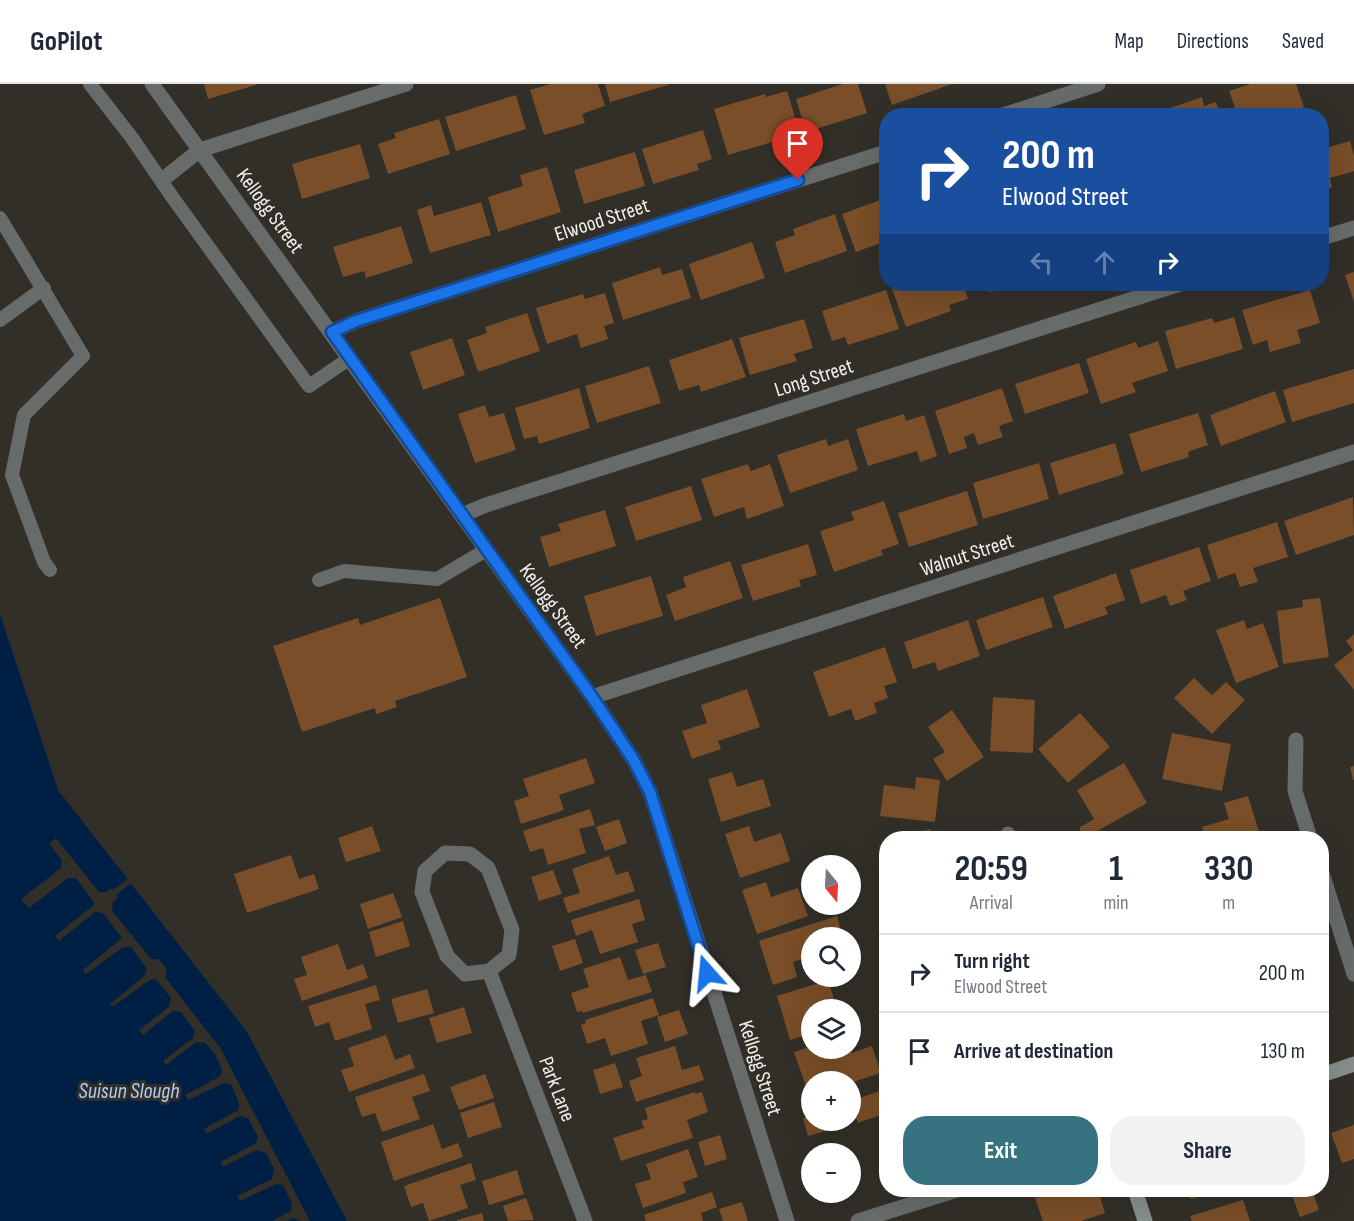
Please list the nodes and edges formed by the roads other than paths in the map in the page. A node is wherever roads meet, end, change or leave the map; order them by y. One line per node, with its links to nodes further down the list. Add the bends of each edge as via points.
1 (90, 84): 8 (lane)
2 (152, 84): 6 (street, Kellogg Street)
3 (406, 84): 6 (street)
4 (1098, 84): 5 (street)
5 (1024, 108)
6 (200, 150): 8 (street); 16 (street, Kellogg Street)
7 (879, 154): 16 (street, Elwood Street, via 356,321)
8 (162, 180): 17 (lane, via 309,386)
9 (0, 218): 11 (lane)
10 (1354, 228): 12 (street)
11 (4, 234): 13 (lane)
12 (1329, 236)
13 (44, 288): 15 (lane); 21 (lane, via 82,356 24,415 12,475)
14 (1158, 291): 19 (street, Long Street)
15 (0, 320)
16 (332, 332): 17 (street, Kellogg Street)
17 (350, 358): 19 (street, Kellogg Street)
18 (1354, 452): 23 (street, Walnut Street)
19 (462, 515): 20 (street, Kellogg Street)
20 (486, 550): 22 (lane, via 437,579 344,570); 23 (street, Kellogg Street)
21 (50, 570)
22 (319, 580)
23 (592, 697): 34 (street, Kellogg Street, via 650,792)
24 (1296, 740): 25 (street, via 1295,791)
25 (1308, 831)
26 (1329, 895): 28 (street)
27 (489, 971): 27 (street, via 510,955 512,930 488,868 470,854 445,853 425,871 422,892 447,956 465,974); 33 (street, Park Lane)
28 (1354, 974)
29 (1354, 1064): 30 (main road)
30 (1329, 1073)
31 (935, 1197): 35 (street)
32 (1137, 1197): 36 (main road)
33 (585, 1221)
34 (787, 1221)
35 (858, 1221)
36 (1145, 1221)

